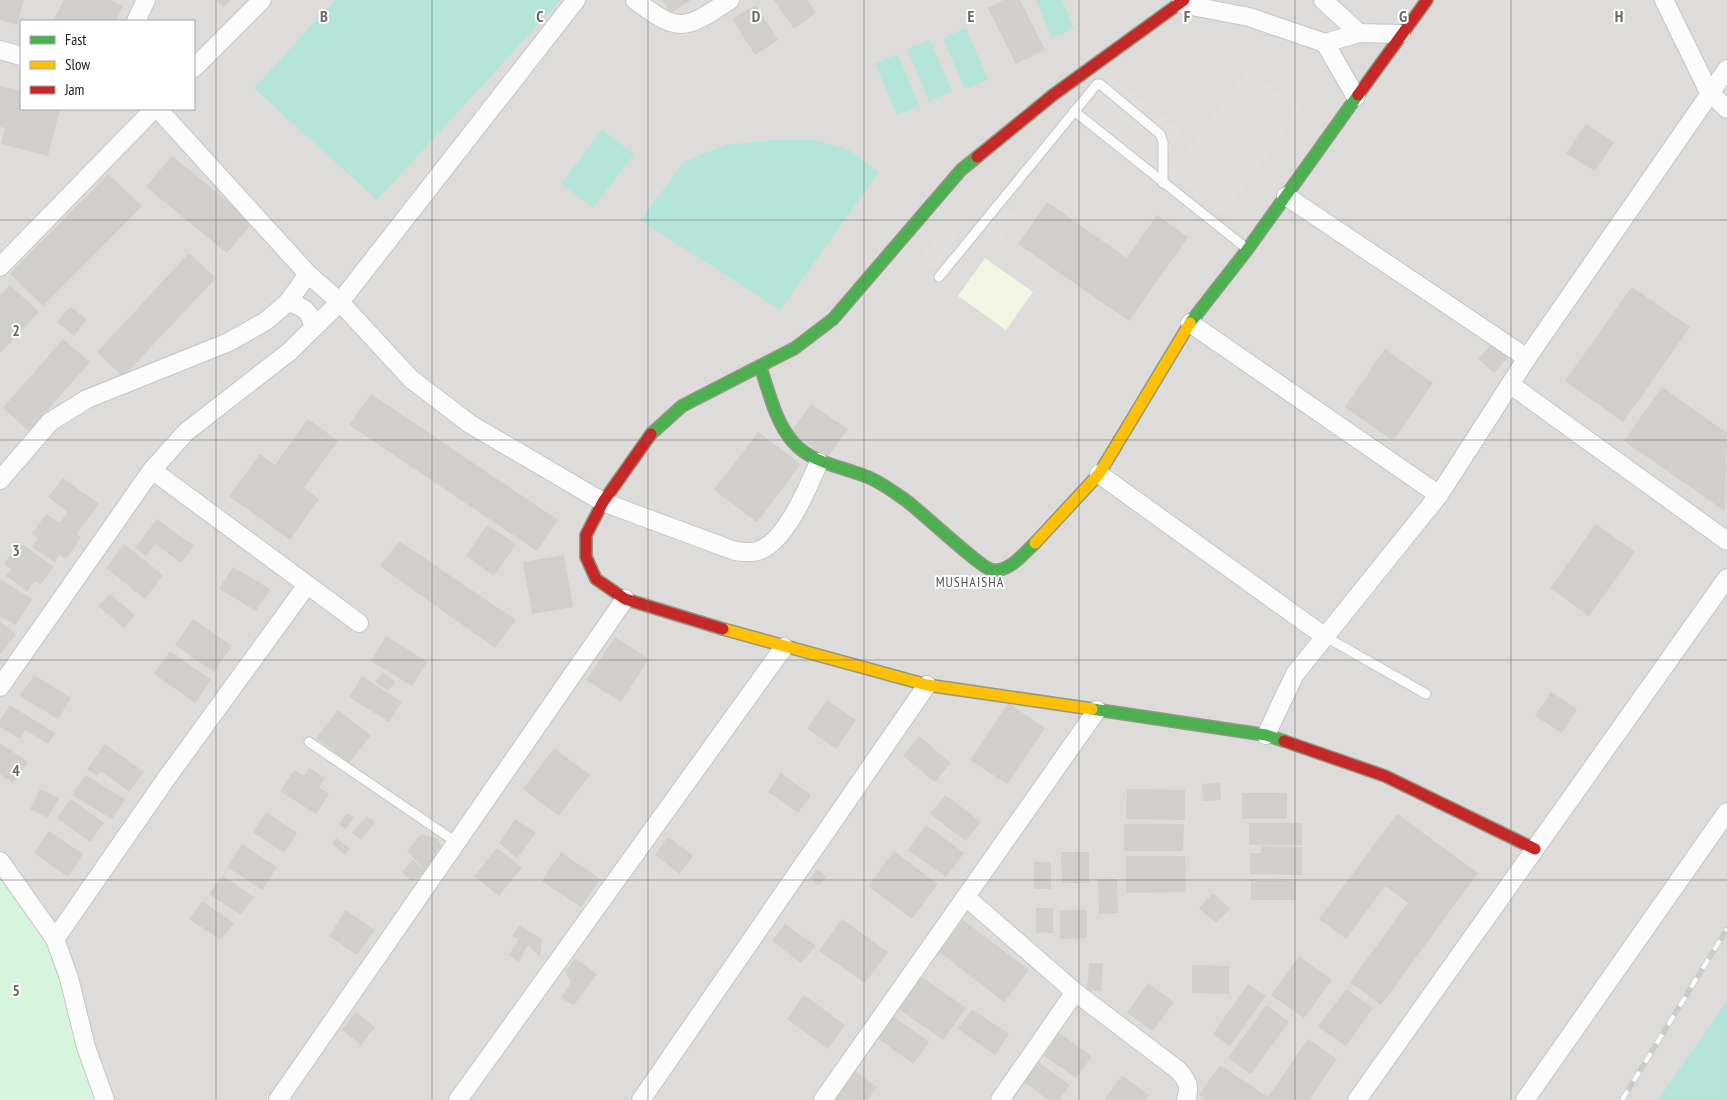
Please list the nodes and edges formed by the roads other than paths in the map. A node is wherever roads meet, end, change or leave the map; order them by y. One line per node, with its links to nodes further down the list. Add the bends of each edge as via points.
1 (146, 0): 10 (street)
2 (262, 0): 16 (street)
3 (576, 0): 31 (street)
4 (635, 0): 5 (street, via 660,19 680,26 699,21)
5 (730, 0)
6 (1323, 0): 11 (street)
7 (1427, 0): 12 (street)
8 (1664, 0): 18 (street)
9 (1182, 2): 13 (street, via 1249,17); 35 (street, via 1053,95 961,170 833,320 795,348)
10 (136, 20)
11 (1359, 33): 12 (street); 13 (street)
12 (1401, 34): 19 (street)
13 (1324, 43): 19 (street)
14 (0, 50): 15 (street)
15 (20, 56)
16 (195, 67)
17 (1727, 69): 18 (street)
18 (1709, 92): 20 (street); 34 (street)
19 (1356, 97): 25 (street)
20 (1727, 109)
21 (153, 110): 27 (street)
22 (159, 110): 28 (street)
23 (1074, 111): 24 (lane); 24 (lane, via 1094,86 1100,84 1160,134 1163,142); 29 (lane)
24 (1163, 183): 26 (lane)
25 (1286, 196): 26 (street); 34 (street)
26 (1247, 250): 32 (street)
27 (0, 267)
28 (308, 274): 30 (street); 31 (street)
29 (939, 277)
30 (288, 302): 33 (street, via 302,306 311,315); 40 (street, via 266,321 229,342 87,399 50,422)
31 (340, 302): 33 (street); 42 (street, via 411,379 433,396 470,424)
32 (1190, 323): 39 (street); 41 (street)
33 (313, 328): 38 (street, via 289,352 186,432)
34 (1527, 358): 36 (street)
35 (760, 366): 37 (street, via 791,438); 42 (street, via 682,406 650,435)
36 (1511, 385): 41 (street); 43 (street)
37 (819, 462): 39 (street, via 846,468 875,480 904,499 984,567 992,570 1013,564); 42 (street, via 806,492 777,538 758,551 735,551)
38 (152, 470): 45 (street); 51 (street)
39 (1099, 474): 48 (street)
40 (0, 480)
41 (1439, 495): 48 (street)
42 (603, 502): 46 (street, via 586,535 586,557 596,579)
43 (1727, 541)
44 (1727, 578): 58 (street)
45 (307, 585): 47 (street); 61 (street)
46 (625, 599): 49 (street); 57 (street)
47 (358, 623)
48 (1324, 636): 52 (lane); 54 (street, via 1296,674)
49 (784, 647): 50 (street); 65 (street)
50 (928, 685): 53 (street); 66 (street)
51 (0, 687)
52 (1426, 694)
53 (1097, 710): 54 (street); 60 (street)
54 (1266, 735): 58 (street, via 1385,776)
55 (309, 742): 57 (lane)
56 (1727, 812): 71 (street)
57 (456, 842): 64 (street)
58 (1535, 849): 70 (street)
59 (0, 860): 61 (street)
60 (967, 898): 62 (street); 67 (street)
61 (55, 939): 63 (street)
62 (1074, 992): 68 (street); 69 (street, via 1178,1070 1189,1089)
63 (105, 1100)
64 (278, 1100)
65 (458, 1100)
66 (641, 1100)
67 (823, 1100)
68 (1000, 1100)
69 (1186, 1100)
70 (1357, 1100)
71 (1525, 1100)

